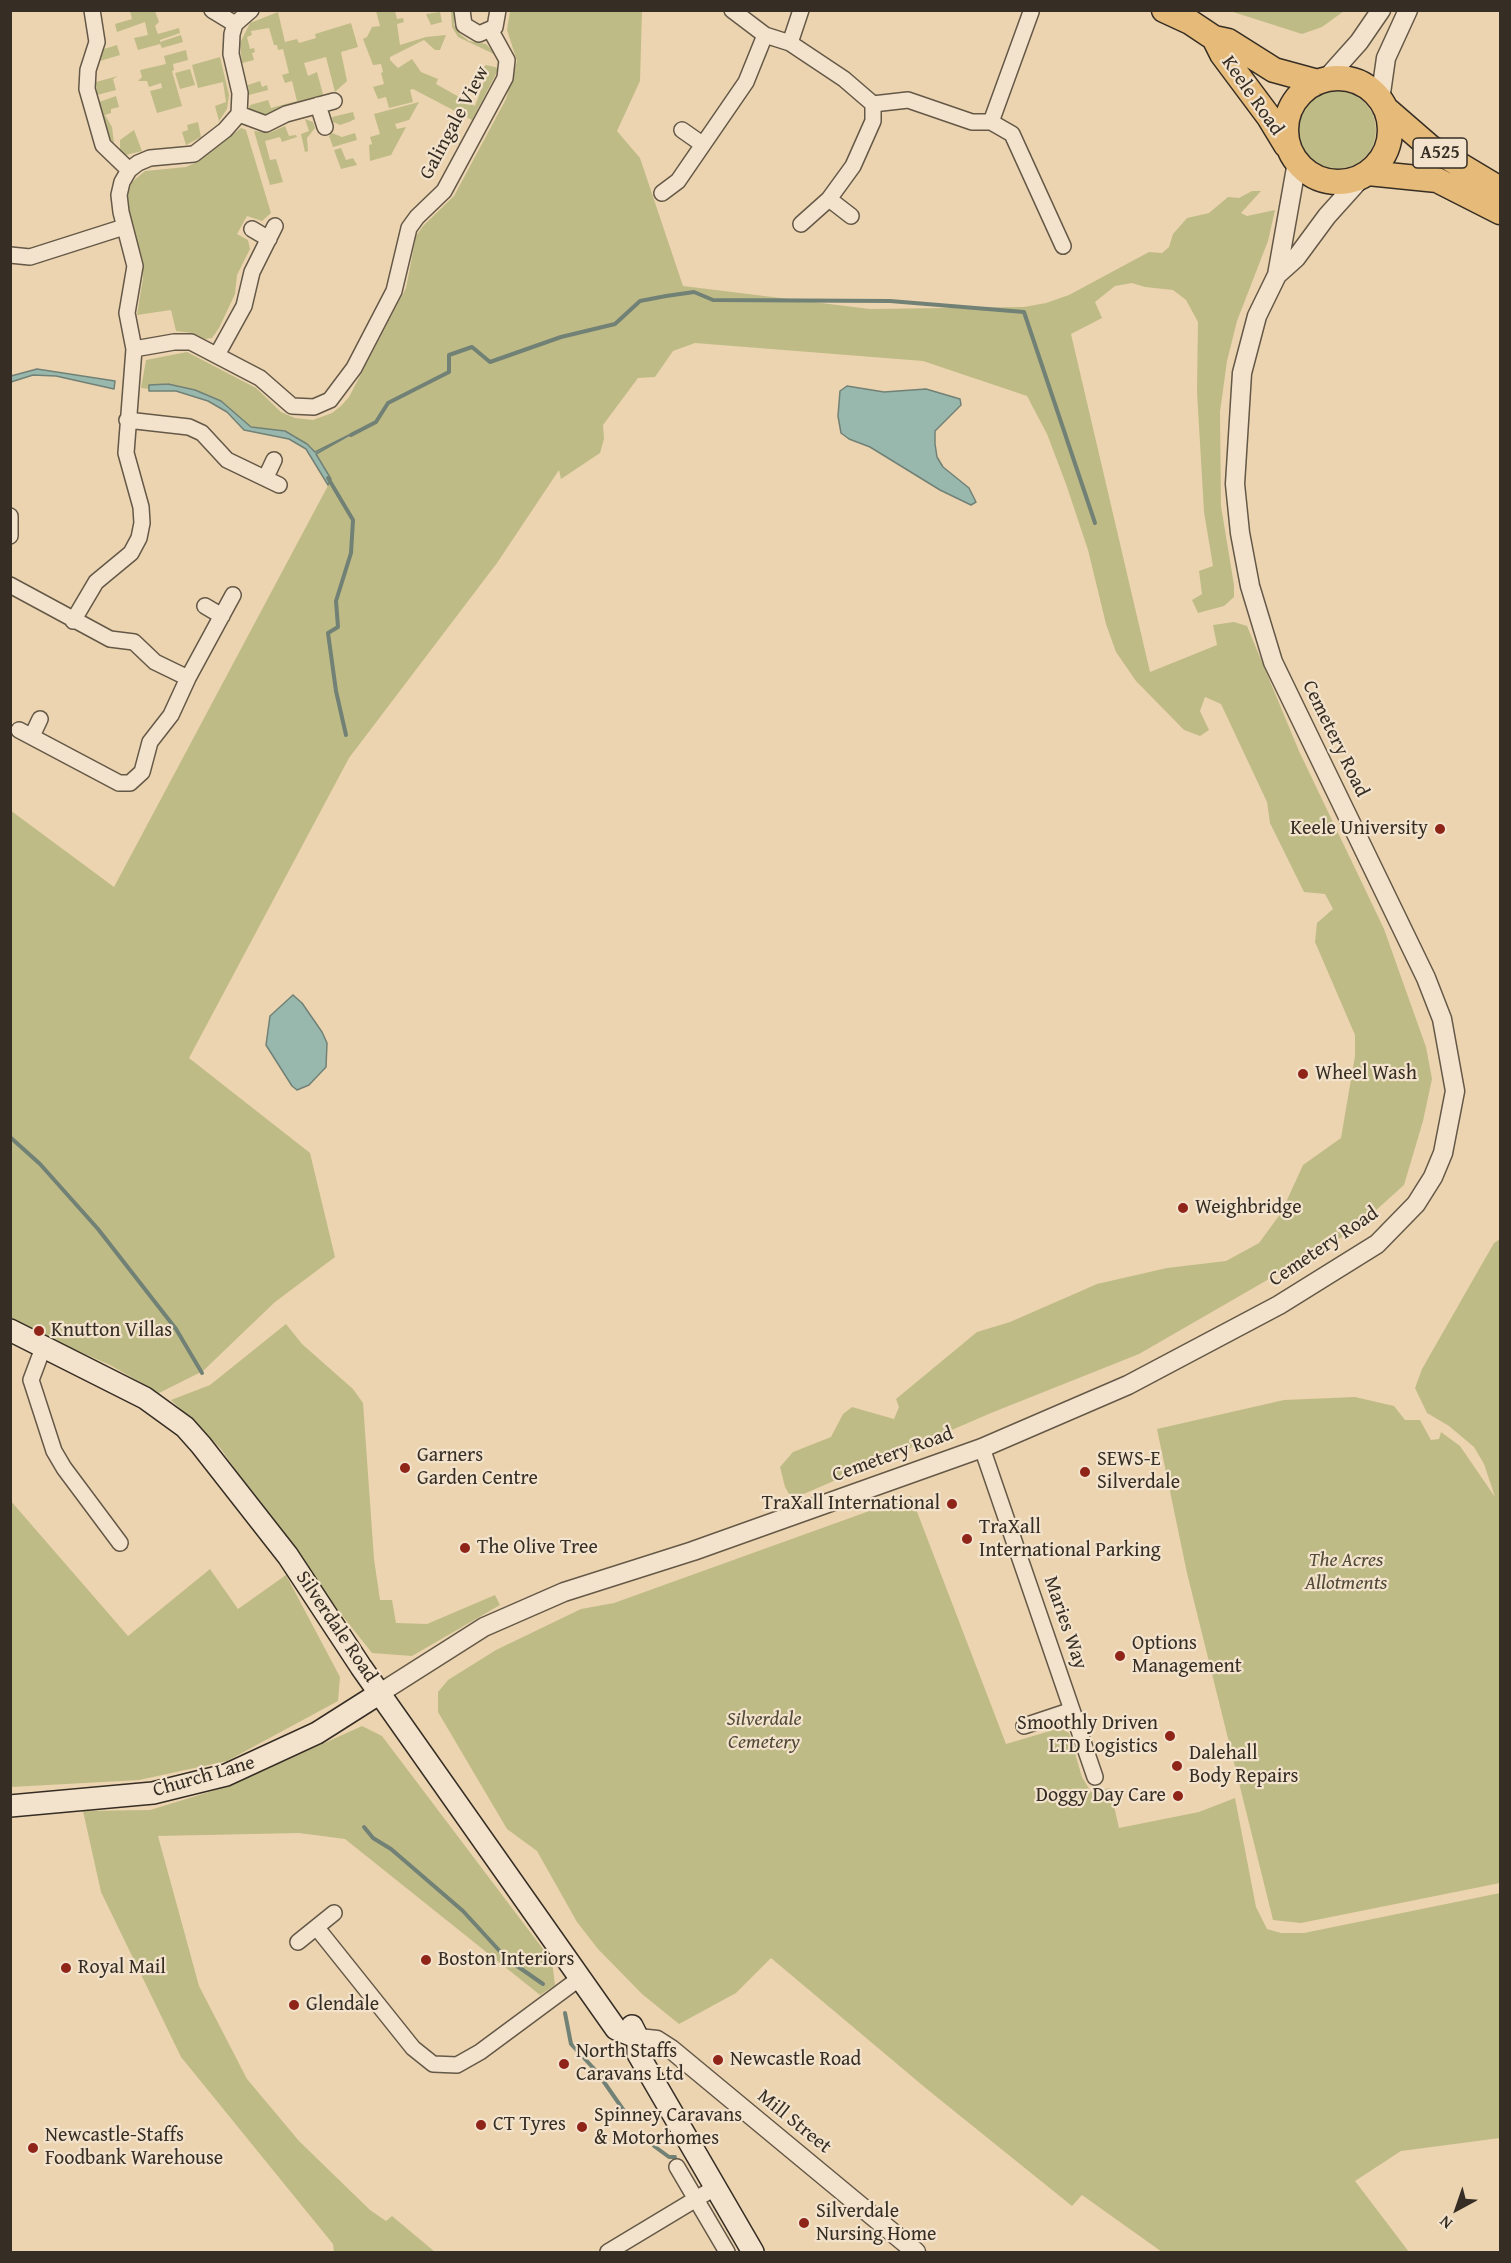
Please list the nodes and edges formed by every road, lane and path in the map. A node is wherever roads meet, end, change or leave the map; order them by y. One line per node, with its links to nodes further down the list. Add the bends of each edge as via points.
1 (92, 10): 28 (street, via 97,40 87,89 103,145)
2 (212, 10): 12 (street)
3 (251, 10): 12 (street)
4 (462, 10): 13 (street, Galingale View, via 461,19 468,30 479,34)
5 (498, 10): 13 (street, via 498,21)
6 (732, 10): 14 (street)
7 (801, 10): 16 (street)
8 (1164, 10): 15 (main road, Keele Road)
9 (1381, 10): 17 (street, via 1359,42)
10 (1408, 10): 20 (street, via 1386,58)
11 (1031, 12): 23 (street)
12 (235, 24): 22 (street, via 230,49 240,93)
13 (491, 31): 42 (street, Galingale View, via 507,60 505,78 444,191 409,228 394,291 341,388 322,405 299,408 286,402 260,378)
14 (765, 35): 16 (street); 26 (street, via 746,82)
15 (1214, 38): 17 (main road, Keele Road, via 1228,41 1274,70); 27 (main road, Keele Road)
16 (790, 43): 19 (street)
17 (1321, 81): 20 (main road, via 1354,81 1372,91); 27 (main road, via 1299,95 1289,113 1286,134)
18 (334, 100): 21 (street)
19 (873, 104): 23 (street, via 909,100 972,122); 32 (street, via 873,121 853,166)
20 (1383, 104): 29 (main road, via 1390,126 1388,146); 30 (main road, A525, via 1430,147)
21 (318, 105): 22 (street, via 264,124); 24 (street)
22 (239, 114): 28 (street, via 194,154 150,158)
23 (992, 122): 38 (street, via 1012,134)
24 (325, 127)
25 (682, 130): 26 (street)
26 (702, 144): 31 (street, via 678,181)
27 (1294, 158): 29 (main road, via 1312,176 1332,182); 40 (street, Cemetery Road)
28 (129, 170): 36 (street, via 119,195)
29 (1365, 175): 33 (main road, A525, via 1437,180); 40 (street, Cemetery Road, via 1321,223 1296,258)
30 (1500, 189)
31 (662, 193)
32 (829, 199): 34 (street); 35 (street)
33 (1500, 212)
34 (851, 216)
35 (801, 224)
36 (124, 226): 39 (street, via 30,257); 41 (street, via 135,266 127,313)
37 (252, 229): 42 (street, via 272,232 252,273 244,306)
38 (1063, 246)
39 (10, 255)
40 (1277, 275): 58 (street, Cemetery Road, via 1257,316 1242,374 1235,483 1250,586 1273,662 1426,978 1442,1019 1455,1091 1443,1153 1416,1204 1377,1244 1279,1305 1128,1385)
41 (134, 349): 42 (street, Galingale View, via 182,341); 43 (street)
42 (217, 355)
43 (127, 420): 45 (street, via 189,427 202,433 227,460); 53 (street, via 126,453 141,507 139,538 131,553 96,582)
44 (274, 460): 45 (street)
45 (266, 477): 46 (street)
46 (279, 485)
47 (10, 516): 48 (street)
48 (10, 536)
49 (10, 585): 53 (street)
50 (233, 595): 52 (street)
51 (205, 606): 52 (street)
52 (222, 616): 54 (street)
53 (73, 621): 54 (street, via 110,639 134,642 155,662)
54 (188, 678): 55 (street, via 171,715 150,742 142,772 130,783 119,783 26,733)
55 (40, 718)
56 (10, 1330): 57 (main road, Silverdale Road)
57 (43, 1348): 59 (street, via 31,1380 54,1451); 60 (main road, Silverdale Road, via 126,1387 185,1427 288,1556)
58 (982, 1448): 60 (street, Cemetery Road, via 693,1551 564,1592 484,1627); 61 (street, Maries Way)
59 (120, 1543)
60 (380, 1693): 64 (main road, Church Lane, via 317,1733 226,1775 153,1793); 68 (main road, Silverdale Road)
61 (1072, 1710): 62 (street); 63 (street, Maries Way)
62 (1024, 1726)
63 (1095, 1777)
64 (10, 1806)
65 (334, 1913): 66 (street)
66 (317, 1928): 67 (street); 68 (street, via 412,2049 433,2064 457,2065 480,2052)
67 (298, 1942)
68 (580, 1978): 69 (main road, Silverdale Road, via 594,1997 629,2021)
69 (638, 2038): 71 (main road, via 638,2054); 76 (street, Mill Street, via 657,2040 671,2049)
70 (677, 2167): 72 (street)
71 (716, 2187): 72 (street); 75 (main road)
72 (696, 2198): 73 (street); 74 (street)
73 (608, 2253)
74 (727, 2253)
75 (753, 2253)
76 (916, 2253)

